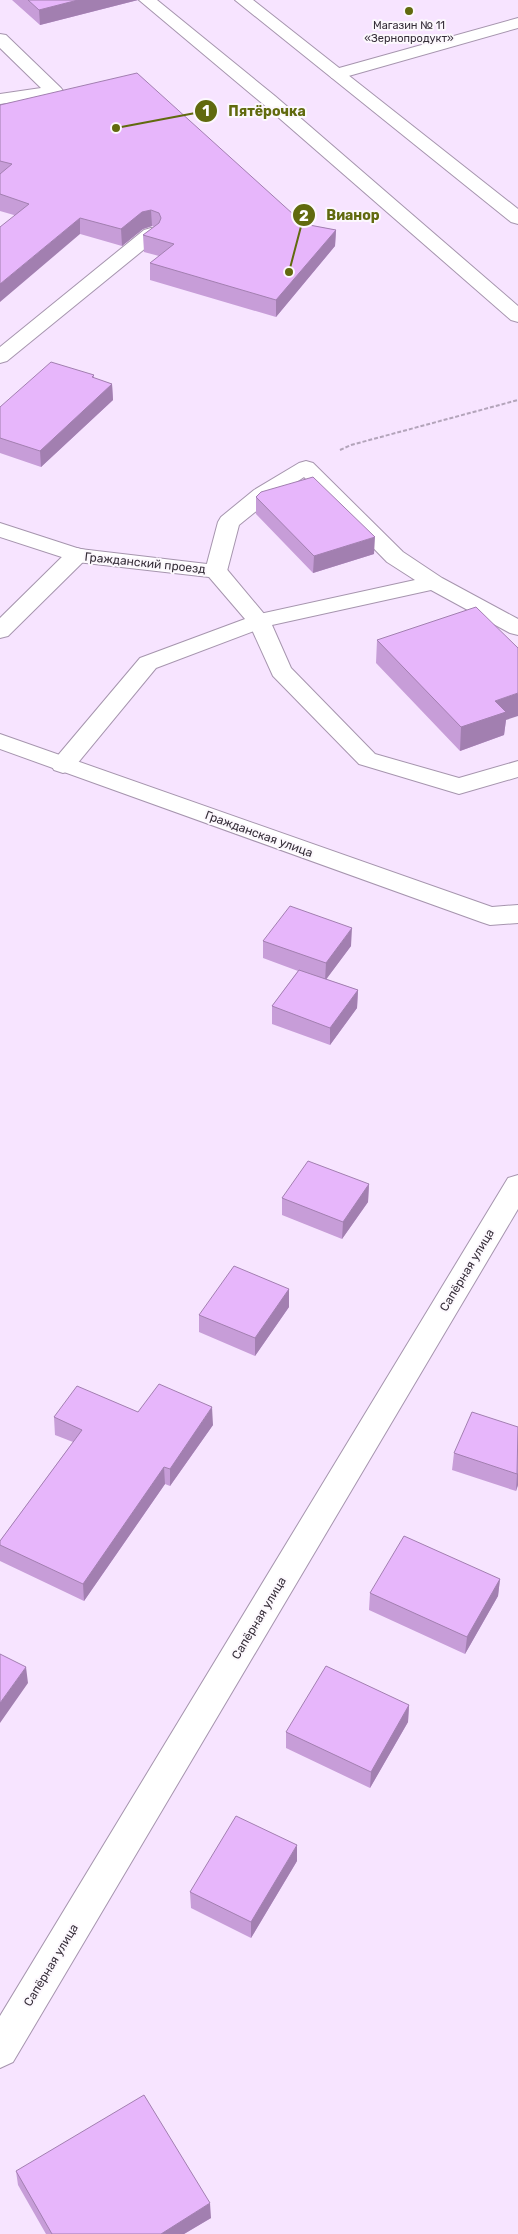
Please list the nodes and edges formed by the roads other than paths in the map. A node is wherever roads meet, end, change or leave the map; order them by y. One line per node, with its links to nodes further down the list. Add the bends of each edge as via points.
1 (147, 0): 10 (street, via 269,100)
2 (268, 0): 3 (street)
3 (246, 2): 6 (street)
4 (518, 23): 6 (street)
5 (0, 39): 7 (street, via 55,92)
6 (338, 74): 8 (street)
7 (0, 99)
8 (518, 218)
9 (151, 234): 11 (street)
10 (518, 316)
11 (0, 357)
12 (0, 530): 13 (street, Гражданский проезд)
13 (77, 556): 14 (street, Гражданский проезд); 18 (street)
14 (216, 571): 15 (street, via 229,522 262,495 306,467 395,557); 16 (street, Гражданский проезд)
15 (434, 583): 16 (street); 17 (street)
16 (259, 621): 20 (street, via 148,663); 21 (street, Гражданский проезд, via 281,672 367,759 459,786)
17 (518, 628)
18 (0, 631)
19 (0, 741): 20 (street, Гражданская улица)
20 (64, 765): 23 (street, Гражданская улица)
21 (518, 769)
22 (518, 914): 23 (street)
23 (490, 916): 24 (street, Гражданская улица)
24 (518, 924)
25 (518, 1185): 26 (street, Сапёрная улица)
26 (0, 2050)

